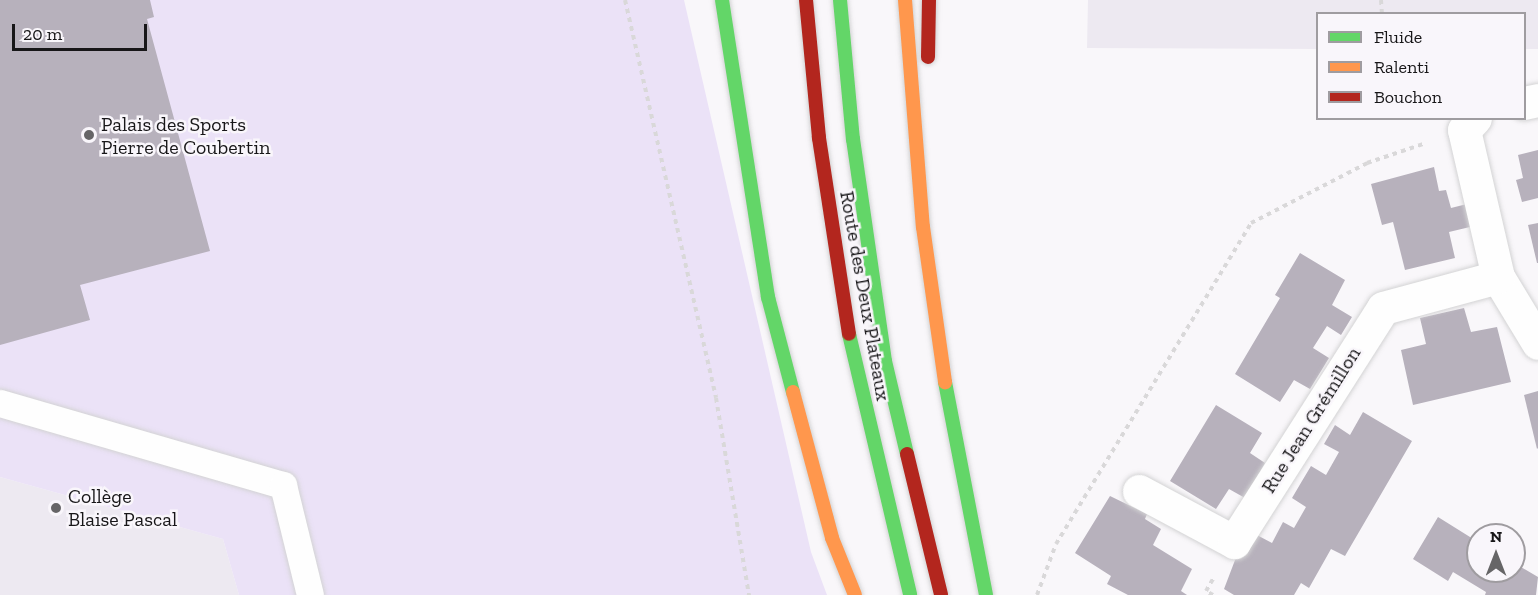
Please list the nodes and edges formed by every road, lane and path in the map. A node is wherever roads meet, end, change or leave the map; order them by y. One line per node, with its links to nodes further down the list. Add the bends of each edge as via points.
1 (625, 0): 14 (path, via 716,398)
2 (722, 0): 15 (main road, via 768,297 832,538)
3 (806, 0): 16 (main road, Route des Deux Plateaux, via 819,138 853,361)
4 (840, 0): 17 (main road, Route des Deux Plateaux, via 853,139 885,361)
5 (905, 0): 8 (main road)
6 (929, 0): 8 (main road)
7 (1469, 124): 9 (street); 19 (path, via 1367,163 1251,223 1056,544)
8 (923, 227): 18 (main road, via 948,401)
9 (1498, 277): 10 (street); 12 (street, Rue Jean Grémillon, via 1383,308 1234,542)
10 (1538, 343)
11 (0, 403): 13 (lane, via 283,485)
12 (1139, 491)
13 (310, 595)
14 (749, 595)
15 (855, 595)
16 (910, 595)
17 (941, 595)
18 (986, 595)
19 (1037, 595)

